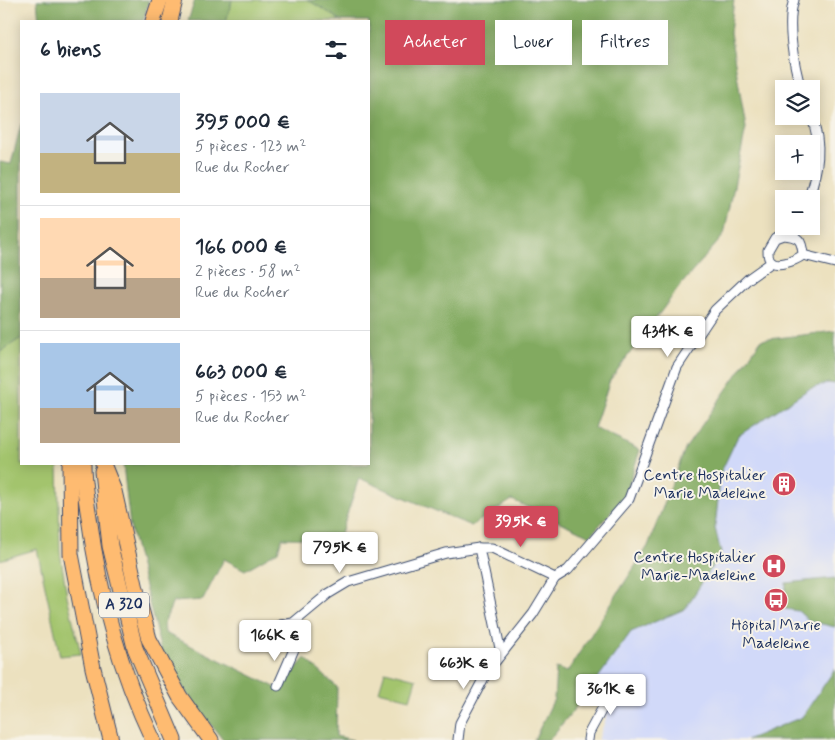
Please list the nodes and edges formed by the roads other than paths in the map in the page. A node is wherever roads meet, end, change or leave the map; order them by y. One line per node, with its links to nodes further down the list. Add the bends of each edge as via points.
1 (160, 0): 4 (highway)
2 (175, 0): 5 (highway)
3 (794, 0): 6 (street, via 792,44)
4 (153, 20)
5 (170, 20)
6 (798, 80)
7 (815, 125): 8 (street, via 818,161)
8 (810, 190)
9 (793, 236): 10 (street, via 799,239); 11 (street, via 775,238 768,250)
10 (803, 255): 11 (street, via 787,263); 12 (street)
11 (772, 262): 18 (street, via 715,310 677,366 629,499 568,570)
12 (835, 263)
13 (70, 465): 22 (highway, via 71,554)
14 (83, 465): 23 (highway, A 320, via 93,550 118,653 136,705)
15 (102, 465): 24 (highway, A 320, via 110,546 135,648)
16 (102, 465): 25 (highway, via 114,491 149,640 180,697)
17 (479, 548): 18 (street, via 492,548); 19 (street); 21 (street, via 446,553 348,582 293,623 280,625 274,639 295,647)
18 (555, 578): 19 (street, via 533,614)
19 (502, 653): 26 (street, via 487,672 460,724)
20 (614, 685): 27 (street)
21 (278, 686)
22 (111, 740)
23 (154, 740)
24 (174, 740)
25 (211, 740)
26 (458, 740)
27 (588, 740)

